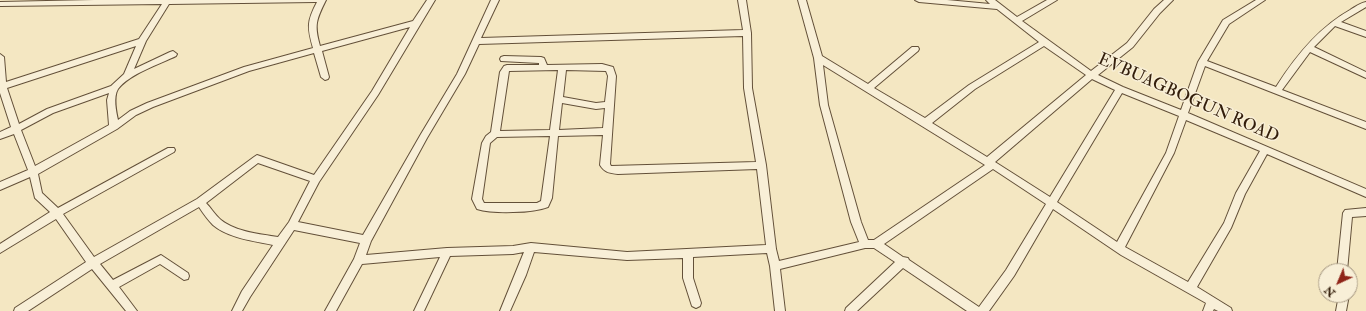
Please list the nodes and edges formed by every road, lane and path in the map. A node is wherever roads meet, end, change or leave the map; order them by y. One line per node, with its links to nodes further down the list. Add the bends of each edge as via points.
1 (315, 0): 12 (street)
2 (322, 0): 25 (street, via 315,14 312,30)
3 (431, 0): 17 (street)
4 (495, 0): 22 (street)
5 (742, 0): 19 (street)
6 (802, 0): 29 (street)
7 (918, 0): 15 (street)
8 (990, 0): 15 (street, EVBUAGBOGUN ROAD)
9 (1053, 0): 16 (street)
10 (1169, 0): 35 (street, via 1130,45)
11 (1261, 0): 31 (street, via 1226,22)
12 (167, 2): 13 (street); 21 (street)
13 (0, 4)
14 (1366, 4): 18 (street)
15 (1000, 7): 16 (street, EVBUAGBOGUN ROAD)
16 (1017, 20): 23 (street, EVBUAGBOGUN ROAD)
17 (416, 23): 25 (street); 60 (street, via 375,93)
18 (1335, 23): 20 (street); 24 (street)
19 (747, 34): 22 (street); 58 (street, via 748,88)
20 (1366, 34)
21 (142, 41): 37 (street); 39 (street)
22 (477, 41): 68 (street, via 461,74)
23 (1044, 42): 35 (street, EVBUAGBOGUN ROAD); 47 (street, via 972,87)
24 (1308, 48): 36 (street); 43 (street)
25 (318, 49): 38 (street); 49 (street, via 247,68 150,105 133,113)
26 (915, 49): 41 (street)
27 (174, 54): 37 (street)
28 (0, 57): 34 (street)
29 (818, 58): 41 (street); 70 (street, via 824,105 856,222)
30 (504, 59): 32 (street, via 541,60)
31 (1202, 62): 43 (street); 46 (street)
32 (544, 67): 33 (street); 53 (street, via 514,67 507,68 504,72)
33 (562, 67): 44 (street); 45 (street, via 610,69 612,76)
34 (1, 70): 39 (street)
35 (1092, 74): 42 (street, EVBUAGBOGUN ROAD); 57 (street)
36 (1366, 75)
37 (127, 76): 40 (street)
38 (325, 77)
39 (2, 86): 50 (street)
40 (114, 88): 49 (street); 50 (street, via 50,111)
41 (869, 88): 47 (street)
42 (1120, 89): 46 (street, EVBUAGBOGUN ROAD); 64 (street)
43 (1277, 92): 48 (street)
44 (559, 99): 45 (street, via 596,106); 52 (street)
45 (609, 105): 51 (street)
46 (1182, 114): 55 (street, EVBUAGBOGUN ROAD); 73 (street, via 1170,152)
47 (925, 123): 57 (street)
48 (1366, 126)
49 (114, 127): 59 (street)
50 (16, 130): 54 (street); 59 (street)
51 (608, 131): 52 (street); 58 (street, via 605,164 609,169 686,169)
52 (555, 133): 53 (street); 53 (street, via 545,204 538,207 486,208 480,206 477,199 486,143)
53 (495, 134)
54 (0, 136)
55 (1264, 149): 62 (street, EVBUAGBOGUN ROAD); 85 (street, via 1228,225)
56 (171, 150): 66 (street)
57 (990, 163): 64 (street); 71 (street)
58 (761, 165): 75 (street)
59 (33, 172): 61 (street); 66 (street, via 38,195)
60 (316, 178): 63 (street, via 256,159); 67 (street)
61 (0, 186)
62 (1366, 192)
63 (200, 202): 69 (street, via 219,224 235,231); 80 (street)
64 (1052, 203): 73 (street); 96 (street, via 1010,273)
65 (1366, 212): 81 (street, via 1348,213)
66 (57, 213): 74 (street); 80 (street)
67 (292, 225): 68 (street); 69 (street)
68 (366, 240): 78 (street)
69 (280, 242): 90 (street)
70 (865, 244): 71 (street); 82 (street)
71 (876, 244): 79 (street)
72 (531, 247): 76 (street); 77 (street, via 627,256); 93 (street)
73 (1119, 248): 85 (street)
74 (0, 249)
75 (771, 249): 77 (street); 82 (street)
76 (447, 252): 78 (street); 92 (street)
77 (688, 253): 86 (street, via 688,278)
78 (358, 260): 91 (street)
79 (904, 262): 95 (street); 96 (street)
80 (93, 263): 84 (street); 88 (street)
81 (1343, 263)
82 (775, 266): 94 (street)
83 (184, 276): 84 (street, via 161,259)
84 (112, 285): 89 (street)
85 (1190, 289): 87 (street)
86 (696, 303)
87 (1210, 306): 97 (street)
88 (19, 311)
89 (132, 311)
90 (237, 311)
91 (330, 311)
92 (419, 311)
93 (505, 311)
94 (780, 311)
95 (850, 311)
96 (976, 311)
97 (1227, 311)

